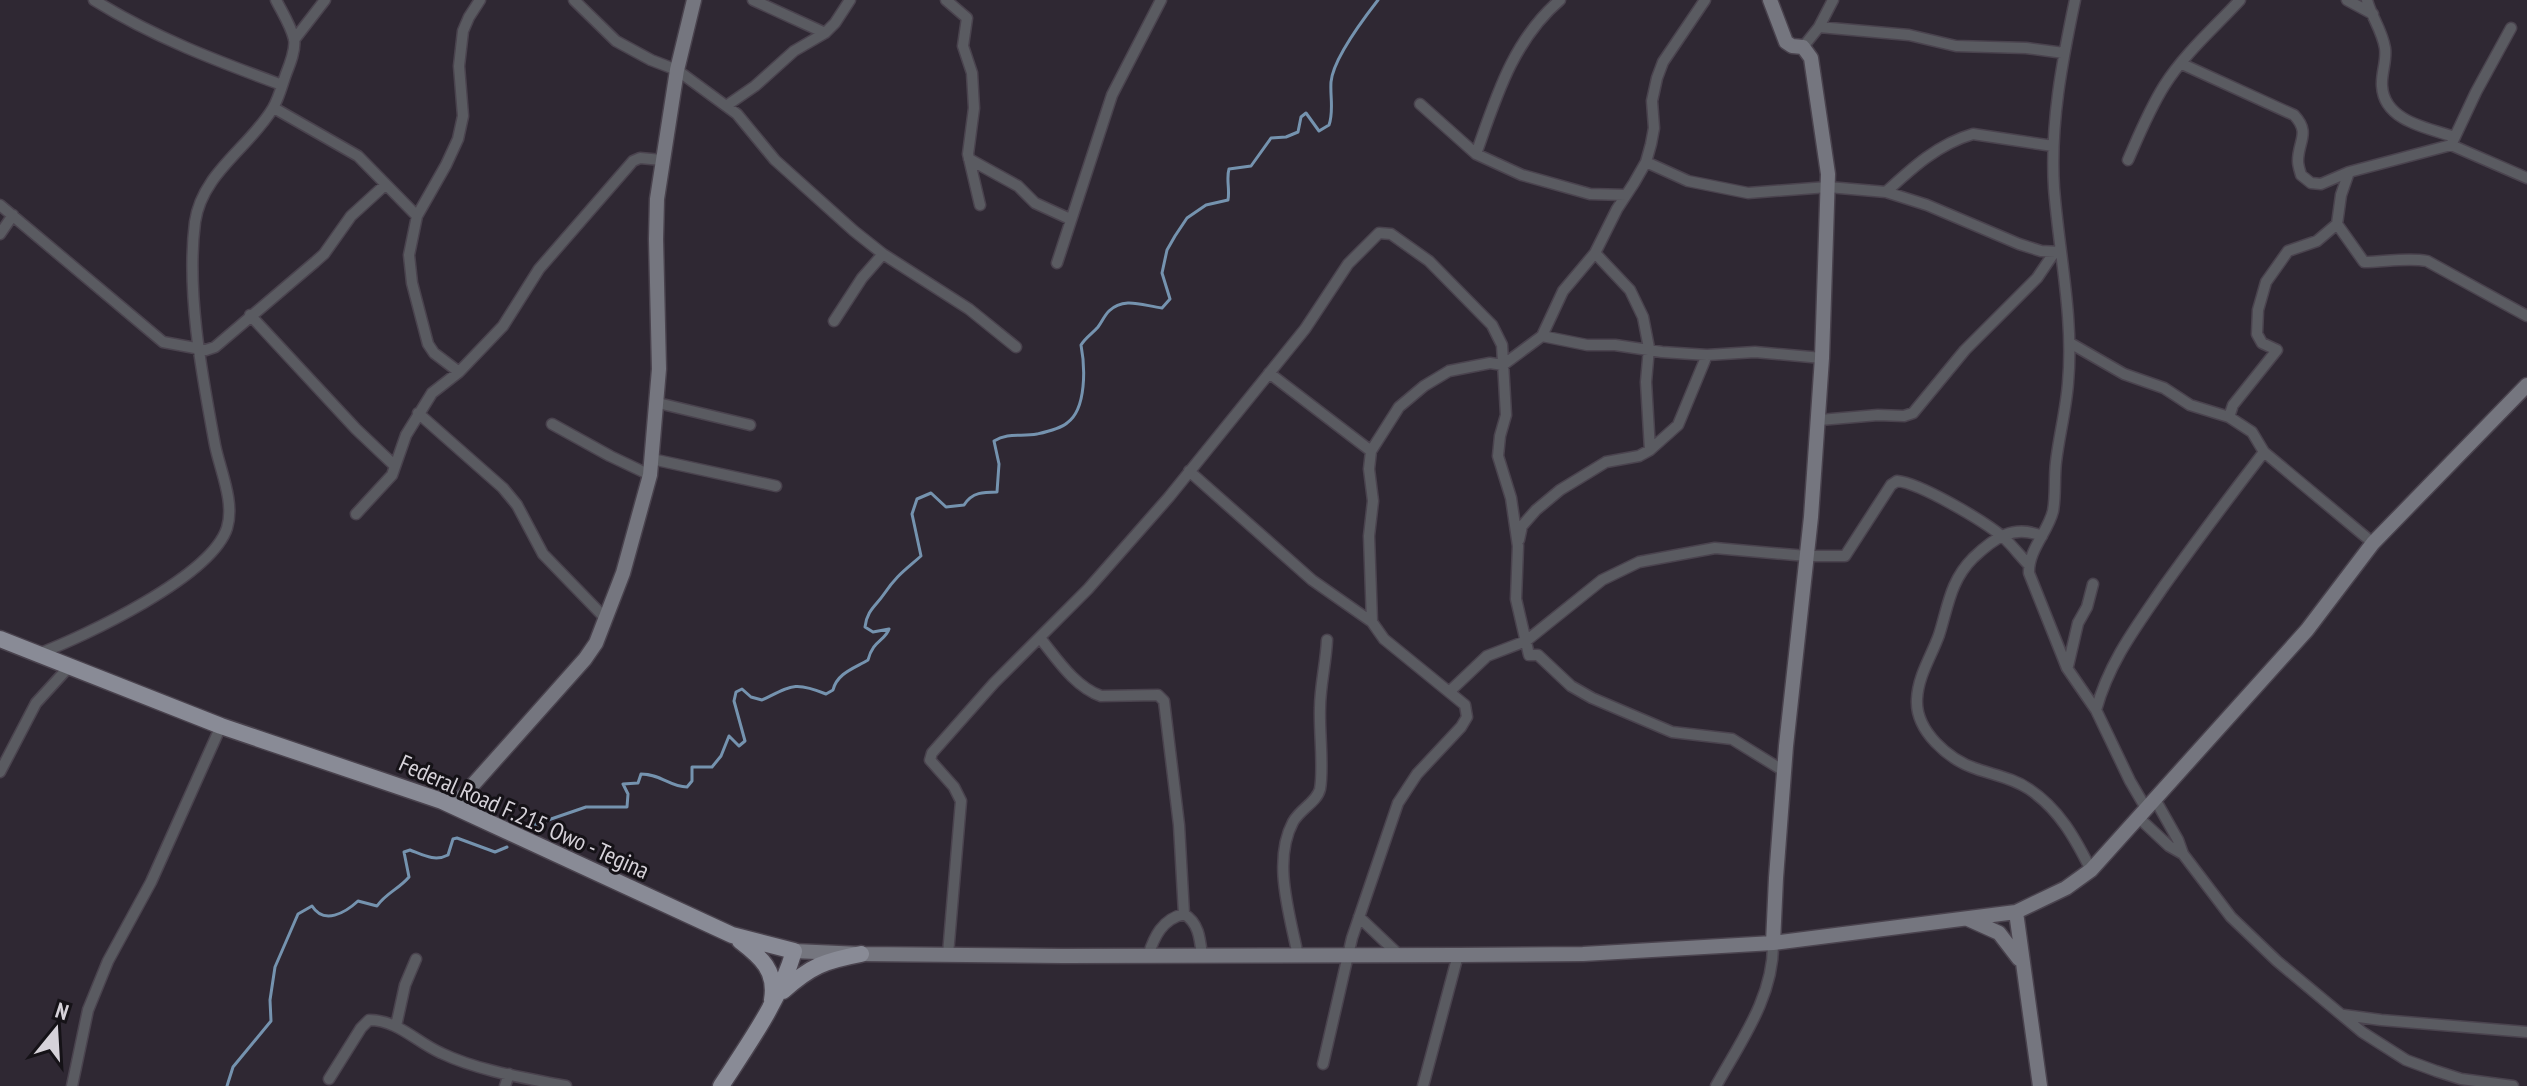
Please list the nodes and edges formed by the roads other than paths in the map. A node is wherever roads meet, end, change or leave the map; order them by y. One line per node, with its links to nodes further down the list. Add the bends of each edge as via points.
1 (94, 0): 28 (street, via 166,39)
2 (276, 0): 23 (street)
3 (325, 0): 23 (street)
4 (480, 0): 48 (street, via 463,31 458,139)
5 (574, 0): 27 (street, via 616,41)
6 (694, 0): 27 (street)
7 (753, 0): 22 (street)
8 (850, 0): 22 (street)
9 (946, 0): 35 (street, via 967,18 963,46 972,73 974,108)
10 (1161, 0): 49 (street, via 1112,95)
11 (1560, 0): 34 (street, via 1539,18 1519,49)
12 (1705, 0): 38 (street, via 1657,78)
13 (1770, 0): 24 (street, via 1786,42)
14 (1833, 0): 20 (street)
15 (2075, 0): 25 (street)
16 (2240, 0): 26 (street)
17 (2347, 0): 19 (street)
18 (2367, 0): 19 (street)
19 (2373, 14): 32 (street, via 2385,48 2382,89 2391,111)
20 (1819, 27): 24 (street); 25 (street, via 1909,35 1956,46)
21 (2511, 28): 32 (street)
22 (825, 33): 30 (street)
23 (294, 40): 28 (street)
24 (1803, 47): 42 (street, via 1811,58)
25 (2064, 53): 33 (street)
26 (2182, 64): 37 (street, via 2151,108); 39 (street, via 2294,115 2303,124 2301,175 2311,183)
27 (677, 70): 30 (street); 36 (street)
28 (282, 85): 31 (street)
29 (1420, 104): 34 (street)
30 (726, 106): 54 (street, via 775,160)
31 (274, 108): 41 (street, via 358,156); 62 (street, via 212,182 196,218)
32 (2453, 141): 39 (street); 40 (street)
33 (2053, 146): 43 (street, via 1973,134 1939,149); 53 (street)
34 (1476, 154): 44 (street, via 1580,192)
35 (969, 159): 46 (street); 49 (street, via 1018,186 1035,203)
36 (662, 160): 67 (street, via 633,161 539,269 503,326); 70 (street, via 656,239)
37 (2128, 160)
38 (1646, 162): 42 (street, via 1688,181 1748,193); 44 (street)
39 (2349, 172): 50 (street)
40 (2527, 178)
41 (385, 185): 48 (street); 56 (street, via 351,216 324,254)
42 (1828, 187): 43 (street); 65 (street)
43 (1886, 192): 53 (street, via 2019,244)
44 (1626, 195): 52 (street)
45 (0, 205): 47 (street)
46 (980, 205)
47 (13, 215): 51 (street); 62 (street, via 163,342)
48 (417, 216): 67 (street, via 409,255 424,335 434,353)
49 (1070, 219): 55 (street)
50 (2337, 224): 57 (street, via 2364,262 2427,261); 72 (street, via 2317,241 2288,251 2266,282 2257,334 2277,350)
51 (0, 234)
52 (1595, 253): 59 (street, via 1563,291); 63 (street, via 1639,305)
53 (2057, 253): 60 (street); 73 (street, via 1913,413)
54 (883, 254): 58 (street); 61 (street, via 969,309)
55 (1057, 263)
56 (250, 315): 62 (street, via 215,347); 80 (street)
57 (2527, 316)
58 (834, 321)
59 (1542, 336): 63 (street); 66 (street)
60 (2070, 343): 72 (street, via 2190,405); 85 (street, via 2052,512)
61 (1016, 347)
62 (200, 348): 98 (street, via 230,511 227,529 216,547 159,593 105,626)
63 (1649, 348): 64 (street); 76 (street)
64 (1707, 355): 65 (street, via 1755,352); 76 (street, via 1678,425)
65 (1822, 358): 73 (street)
66 (1503, 365): 68 (street, via 1498,333 1470,301 1429,261 1391,234 1379,233 1348,264); 77 (street, via 1449,371 1432,381 1399,407); 88 (street, via 1506,415 1498,456)
67 (459, 372): 71 (street, via 432,393)
68 (1269, 373): 77 (street); 81 (street)
69 (2527, 385): 87 (street)
70 (658, 403): 75 (street); 79 (street)
71 (418, 413): 80 (street); 92 (street, via 503,488 543,554)
72 (2229, 417): 78 (street, via 2252,432)
73 (1820, 420): 89 (street)
74 (552, 424): 82 (street)
75 (750, 425)
76 (1650, 450): 88 (street, via 1606,462 1560,490 1522,526)
77 (1371, 451): 93 (street)
78 (2264, 452): 87 (street); 102 (street, via 2130,634 2108,672)
79 (652, 459): 82 (street); 83 (street)
80 (395, 466): 84 (street)
81 (1189, 471): 93 (street, via 1312,580); 94 (street)
82 (650, 475): 92 (street)
83 (776, 486)
84 (356, 514)
85 (2042, 536): 86 (street, via 2020,530); 90 (street)
86 (2003, 537): 89 (street, via 1924,490 1897,481 1847,555); 90 (street); 109 (street, via 1983,548 1955,580 1920,683 1921,722 1959,761 2028,788 2046,803 2074,835)
87 (2373, 543): 107 (street, via 2307,630)
88 (1518, 546): 97 (street, via 1516,599)
89 (1807, 556): 97 (street, via 1715,548 1639,562 1602,580); 104 (street)
90 (2029, 565): 100 (street)
91 (2093, 584): 100 (street)
92 (606, 619): 106 (street, via 585,659)
93 (1372, 622): 101 (street, via 1384,639)
94 (1040, 638): 111 (street, via 1093,693 1158,695 1164,701); 118 (street, via 932,753 930,760 961,801)
95 (0, 639): 98 (main road, Federal Road F.215 Owo - Tegina)
96 (1327, 640): 124 (street, via 1320,703 1321,787 1294,820 1284,851)
97 (1526, 641): 101 (street, via 1487,656); 104 (street, via 1529,655 1538,655 1592,698 1672,732 1732,739)
98 (37, 654): 99 (main road, Federal Road F.215 Owo - Tegina)
99 (68, 668): 103 (main road, Federal Road F.215 Owo - Tegina); 105 (street, via 36,703)
100 (2067, 668): 102 (street)
101 (1449, 692): 112 (street, via 1465,705 1467,717 1405,789)
102 (2096, 710): 107 (street)
103 (221, 726): 106 (main road, Federal Road F.215 Owo - Tegina); 134 (street, via 151,882 108,961 88,1010)
104 (1784, 771): 115 (street)
105 (0, 772)
106 (454, 806): 114 (main road, Federal Road F.215 Owo - Tegina)
107 (2147, 809): 108 (street, via 2178,840); 108 (street, via 2169,846); 109 (street)
108 (2183, 854): 128 (street, via 2231,917)
109 (2091, 870): 110 (street)
110 (2016, 912): 113 (street); 126 (street)
111 (1184, 914): 122 (street, via 1172,916 1160,928); 123 (street, via 1193,919)
112 (1359, 917): 119 (street); 120 (street)
113 (1964, 917): 115 (street); 126 (street, via 1999,933)
114 (732, 935): 116 (main road, Federal Road F.215 Owo - Tegina); 127 (main road, via 769,968)
115 (1773, 943): 121 (street); 139 (street, via 1765,996)
116 (794, 951): 117 (street); 127 (main road)
117 (861, 954): 118 (street); 127 (main road, via 819,964)
118 (948, 954): 122 (street)
119 (1348, 954): 120 (street); 124 (street); 131 (street)
120 (1398, 954): 121 (street)
121 (1458, 955): 138 (street)
122 (1148, 956): 123 (street)
123 (1202, 956): 124 (street)
124 (1298, 956)
125 (416, 959): 129 (street)
126 (2022, 964): 140 (street)
127 (773, 1003): 137 (main road)
128 (2342, 1015): 130 (street); 141 (street, via 2406,1060 2461,1079)
129 (396, 1026): 132 (street, via 441,1053); 133 (street, via 369,1020)
130 (2527, 1032)
131 (1323, 1064)
132 (509, 1074): 135 (street); 136 (street)
133 (329, 1079)
134 (72, 1086)
135 (505, 1086)
136 (566, 1086)
137 (721, 1086)
138 (1423, 1086)
139 (1716, 1086)
140 (2040, 1086)
141 (2513, 1086)

